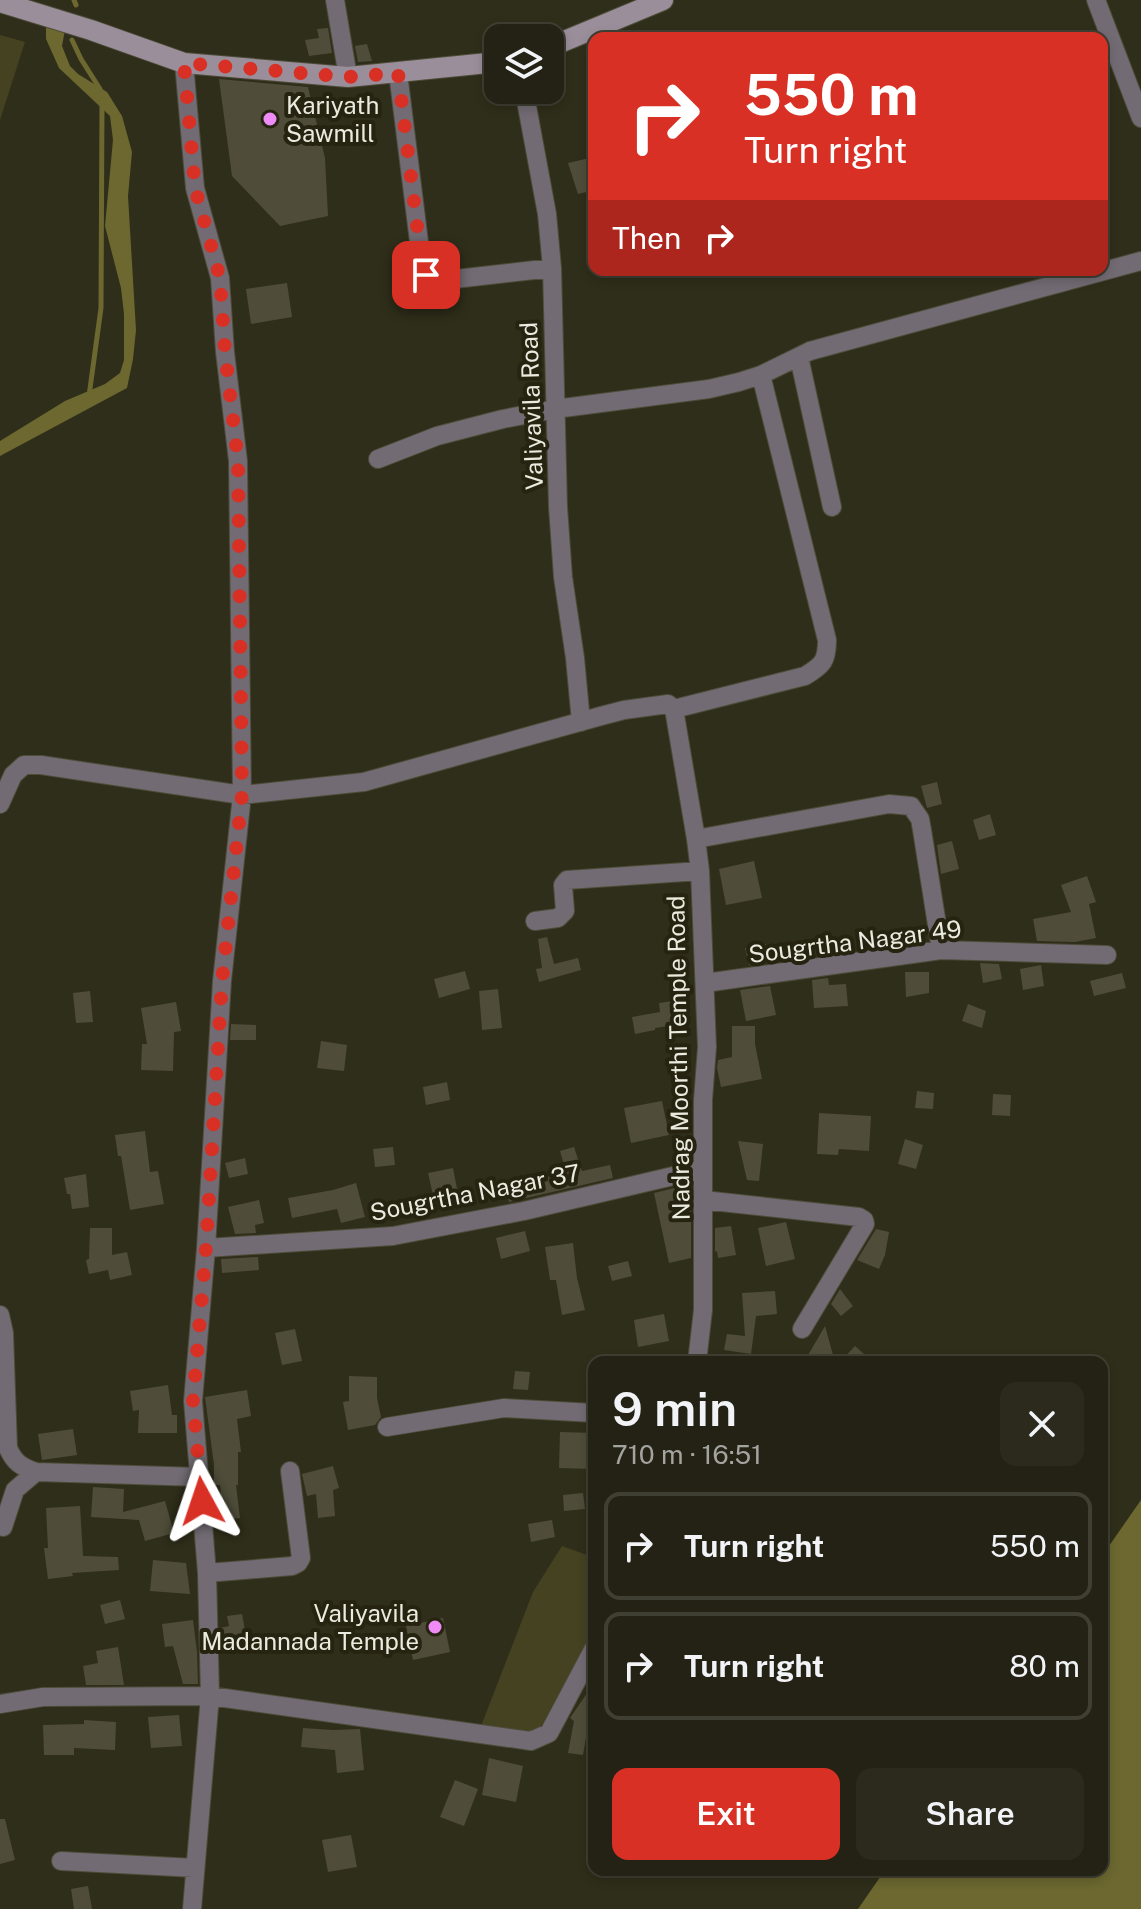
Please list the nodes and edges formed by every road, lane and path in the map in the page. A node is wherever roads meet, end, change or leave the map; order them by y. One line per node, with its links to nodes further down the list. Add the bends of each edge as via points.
1 (335, 0): 9 (street)
2 (663, 0): 5 (main road)
3 (1096, 0): 11 (street)
4 (0, 2): 6 (main road)
5 (564, 41)
6 (184, 63): 9 (main road); 23 (street, via 195,188 220,278 238,461)
7 (484, 64): 8 (main road)
8 (398, 73): 9 (main road); 13 (street, via 426,275 438,281)
9 (348, 77)
10 (527, 104): 13 (street, Valiyavila Road)
11 (1141, 118)
12 (1141, 261): 14 (street)
13 (552, 268): 18 (street, Valiyavila Road)
14 (1108, 270)
15 (1086, 276): 16 (street)
16 (799, 357): 17 (street); 20 (street)
17 (761, 375): 18 (street, via 709,389); 21 (street, via 827,654 821,666 805,676)
18 (555, 409): 19 (street, via 437,436); 22 (street, Valiyavila Road, via 563,577)
19 (378, 459)
20 (832, 507)
21 (674, 709): 22 (street, via 668,704 624,710); 25 (street, Nadrag Moorthi Temple Road)
22 (581, 722): 23 (street, via 364,782)
23 (242, 795): 24 (street, via 24,765 13,775); 33 (street, via 222,981)
24 (0, 804)
25 (696, 839): 26 (street, Nadrag Moorthi Temple Road); 28 (street, via 889,804 911,806 920,819)
26 (700, 871): 27 (street, via 567,880 565,911 558,918); 30 (street, Nadrag Moorthi Temple Road)
27 (535, 921)
28 (941, 950): 29 (street, Sougrtha Nagar 49); 30 (street, Sougrtha Nagar 49)
29 (1107, 955)
30 (705, 983): 31 (street, Nadrag Moorthi Temple Road)
31 (703, 1169): 32 (street, Nadrag Moorthi Temple Road); 33 (street, Sougrtha Nagar 37, via 393,1236)
32 (703, 1200): 35 (street, via 864,1220); 36 (street, Nadrag Moorthi Temple Road)
33 (206, 1248): 41 (street, via 193,1401)
34 (0, 1315): 40 (street, via 8,1448 13,1460)
35 (802, 1329)
36 (698, 1356)
37 (588, 1413): 38 (street, via 504,1408)
38 (387, 1427)
39 (290, 1471): 43 (street, via 298,1563)
40 (36, 1472): 41 (street); 42 (street, via 15,1490)
41 (200, 1477): 43 (street)
42 (0, 1526)
43 (207, 1573): 45 (street)
44 (588, 1659): 45 (street, via 549,1733 531,1741)
45 (210, 1696): 46 (street, via 43,1697); 48 (street)
46 (0, 1704)
47 (61, 1861): 48 (street)
48 (195, 1868): 49 (street)
49 (192, 1909)

